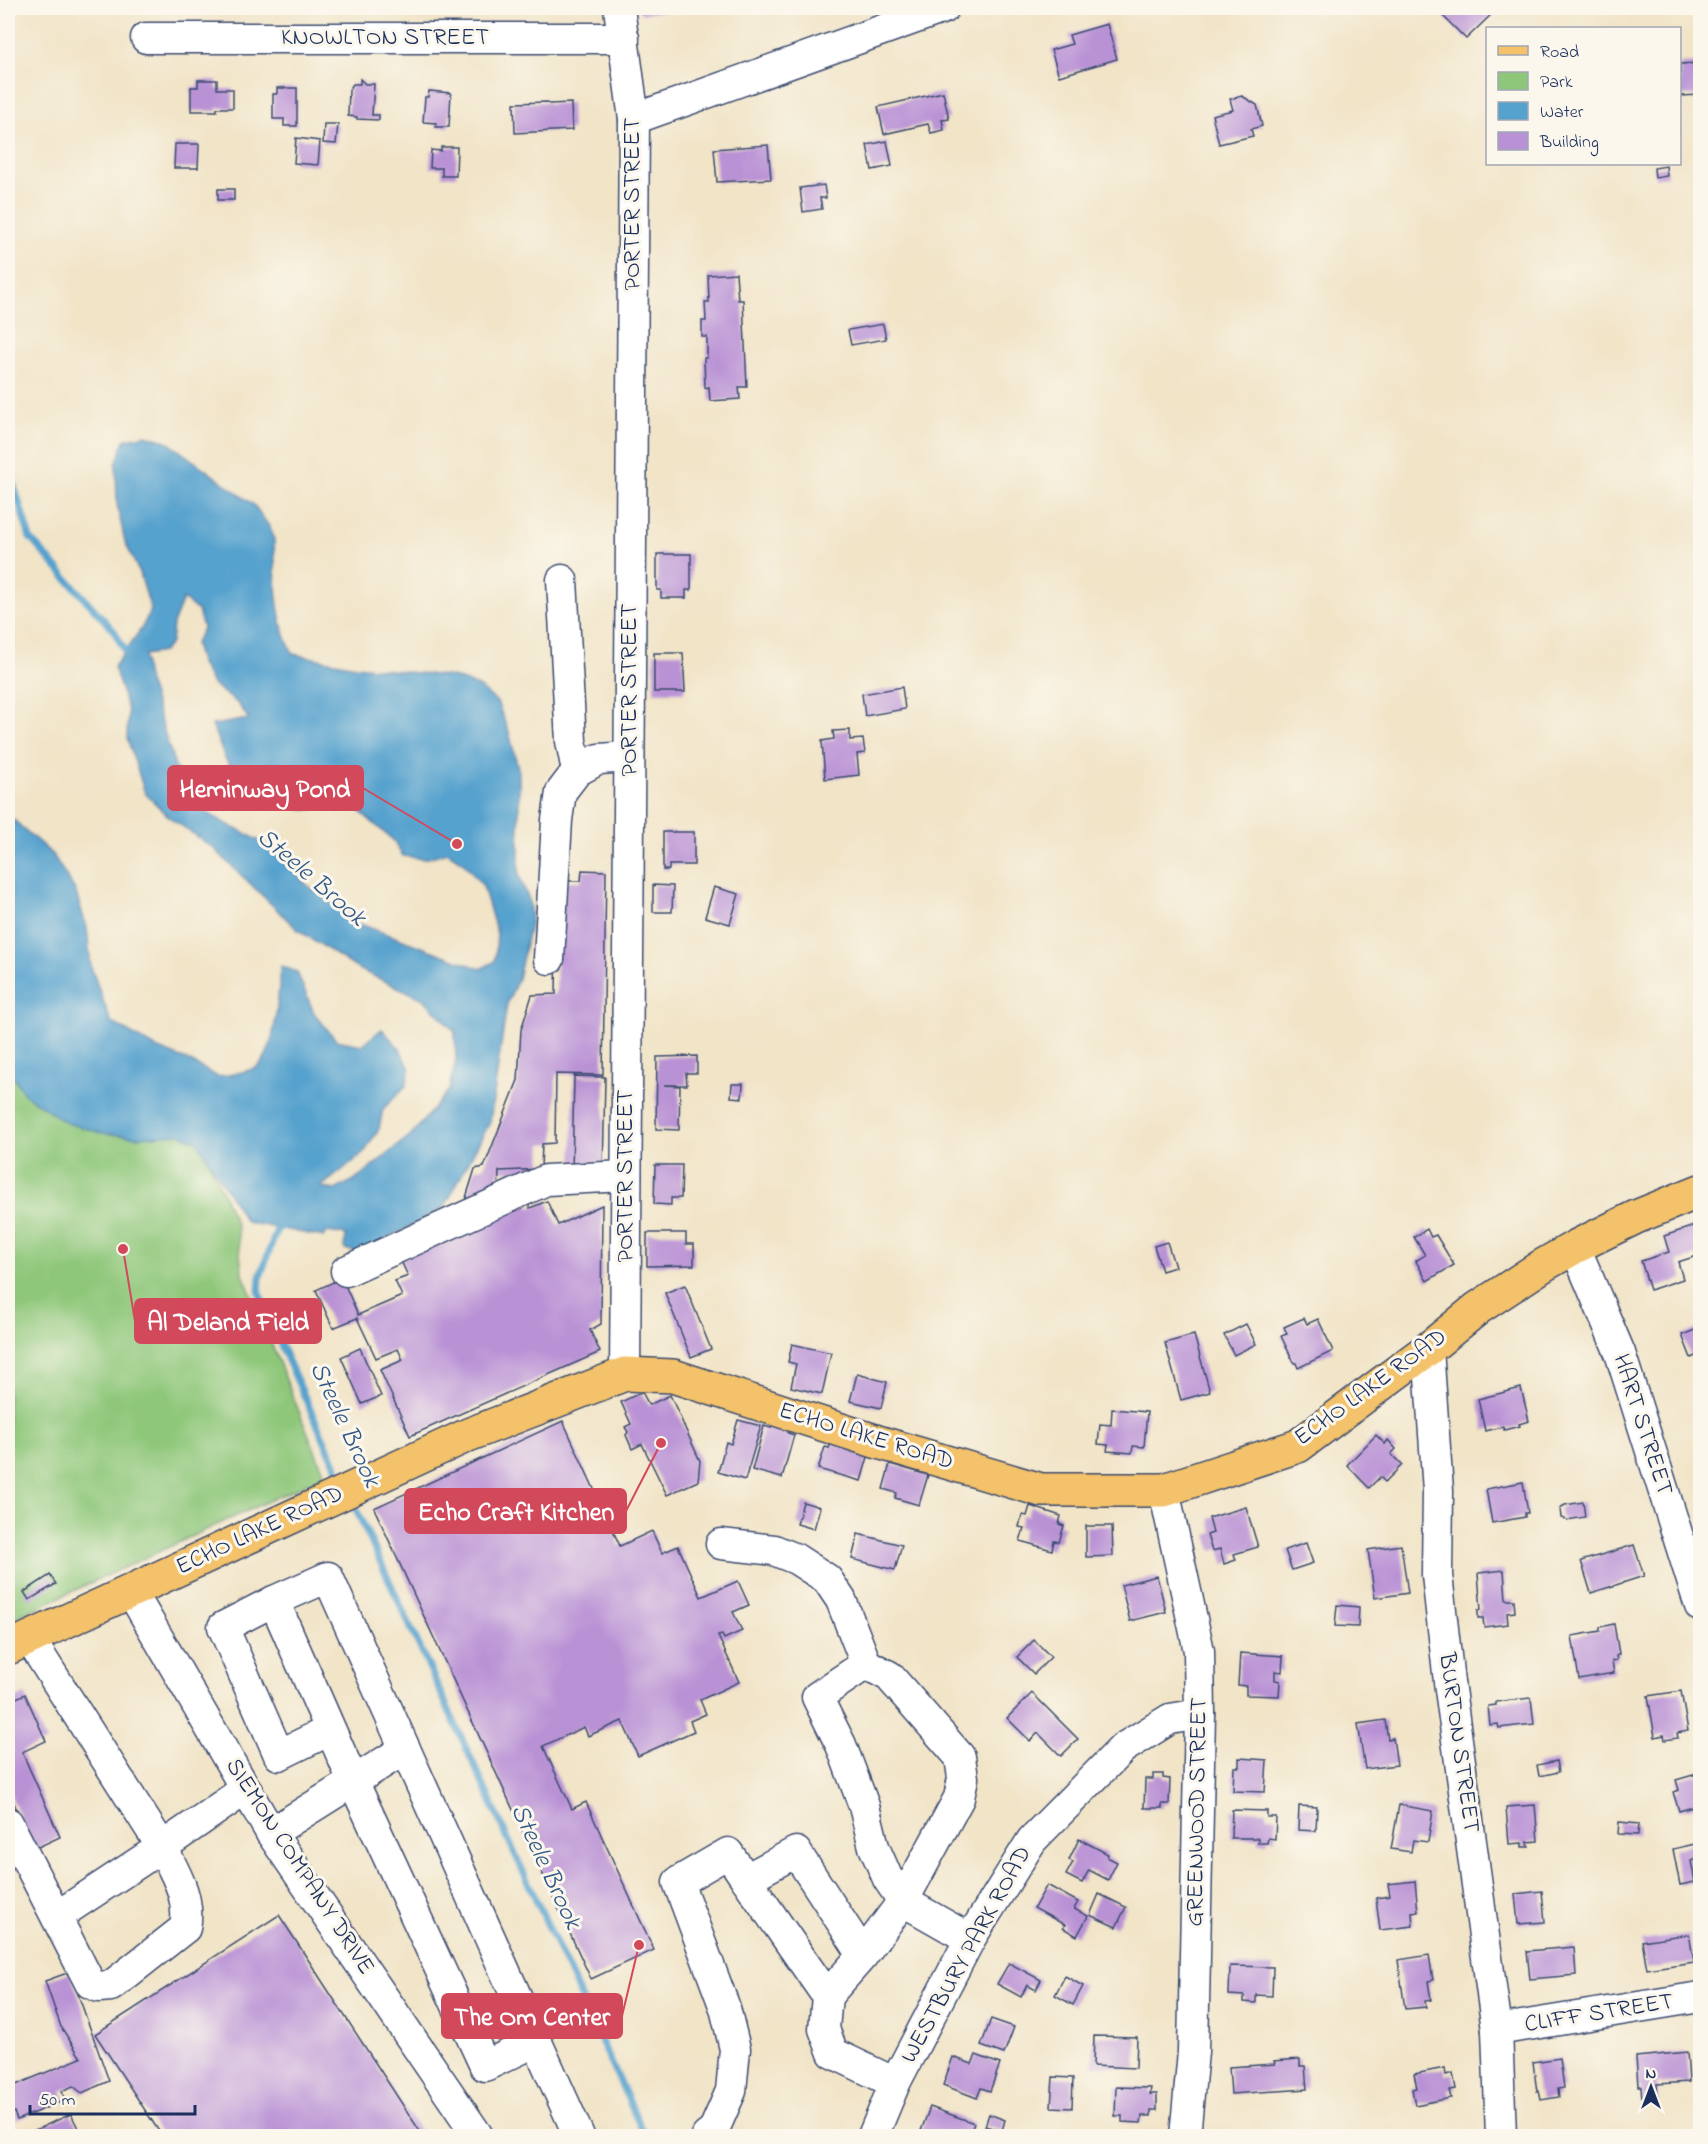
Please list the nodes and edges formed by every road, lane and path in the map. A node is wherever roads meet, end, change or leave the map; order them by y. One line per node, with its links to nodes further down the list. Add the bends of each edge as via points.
1 (619, 8): 4 (street, PORTER STREET)
2 (944, 8): 5 (street)
3 (146, 38): 4 (street, KNOWLTON STREET)
4 (624, 38): 5 (street, PORTER STREET)
5 (634, 119): 7 (street, PORTER STREET)
6 (562, 580): 8 (street, via 571,741)
7 (629, 757): 8 (street, via 599,759); 10 (street, PORTER STREET)
8 (577, 771): 9 (street, via 561,792)
9 (549, 959)
10 (626, 1176): 13 (street, via 546,1180); 15 (street, PORTER STREET)
11 (1701, 1191): 12 (main road, ECHO LAKE ROAD)
12 (1575, 1247): 14 (main road, ECHO LAKE ROAD, via 1478,1308); 20 (street, HART STREET, via 1620,1353)
13 (346, 1271)
14 (1428, 1349): 16 (main road, ECHO LAKE ROAD, via 1298,1446); 38 (street, BURTON STREET, via 1438,1491 1437,1575)
15 (625, 1374): 16 (main road, ECHO LAKE ROAD, via 673,1376 1041,1490); 18 (main road, ECHO LAKE ROAD, via 468,1435)
16 (1164, 1490): 23 (street, GREENWOOD STREET, via 1199,1651)
17 (721, 1544): 22 (street, via 774,1550 796,1558 827,1579 841,1600)
18 (130, 1591): 21 (main road, ECHO LAKE ROAD); 27 (street, SIEMON COMPANY DRIVE)
19 (274, 1601): 24 (street); 24 (street, via 223,1627 232,1648 279,1755); 25 (street, via 328,1577)
20 (1701, 1606)
21 (18, 1643): 30 (street)
22 (866, 1664): 32 (street, via 817,1697 864,1806 874,1847); 32 (street, via 889,1676 960,1757 963,1779 959,1798)
23 (1200, 1714): 34 (street, WESTBURY PARK ROAD, via 1170,1719 1123,1748 1032,1840); 45 (street, GREENWOOD STREET, via 1193,2052)
24 (330, 1730): 26 (street)
25 (405, 1749): 26 (street); 39 (street)
26 (353, 1781): 29 (street); 39 (street, via 485,2066)
27 (246, 1789): 29 (street, SIEMON COMPANY DRIVE); 30 (street)
28 (8, 1823): 33 (street)
29 (271, 1833): 41 (street, SIEMON COMPANY DRIVE)
30 (162, 1846): 33 (street); 33 (street, via 184,1893 188,1914 185,1928 111,1986 90,1983)
31 (746, 1879): 35 (street, via 796,1852); 36 (street); 43 (street, via 728,1853 678,1882 725,2008 735,2049 731,2091 713,2132)
32 (903, 1901): 34 (street); 35 (street)
33 (56, 1917)
34 (970, 1939): 40 (street, WESTBURY PARK ROAD)
35 (863, 1955): 36 (street)
36 (827, 1996): 40 (street, via 824,2029 833,2053)
37 (1701, 1997): 38 (street, CLIFF STREET)
38 (1497, 2030): 46 (street, BURTON STREET)
39 (537, 2042): 42 (street)
40 (895, 2083): 44 (street, WESTBURY PARK ROAD)
41 (478, 2136)
42 (579, 2136)
43 (707, 2136)
44 (873, 2136)
45 (1185, 2136)
46 (1501, 2136)

